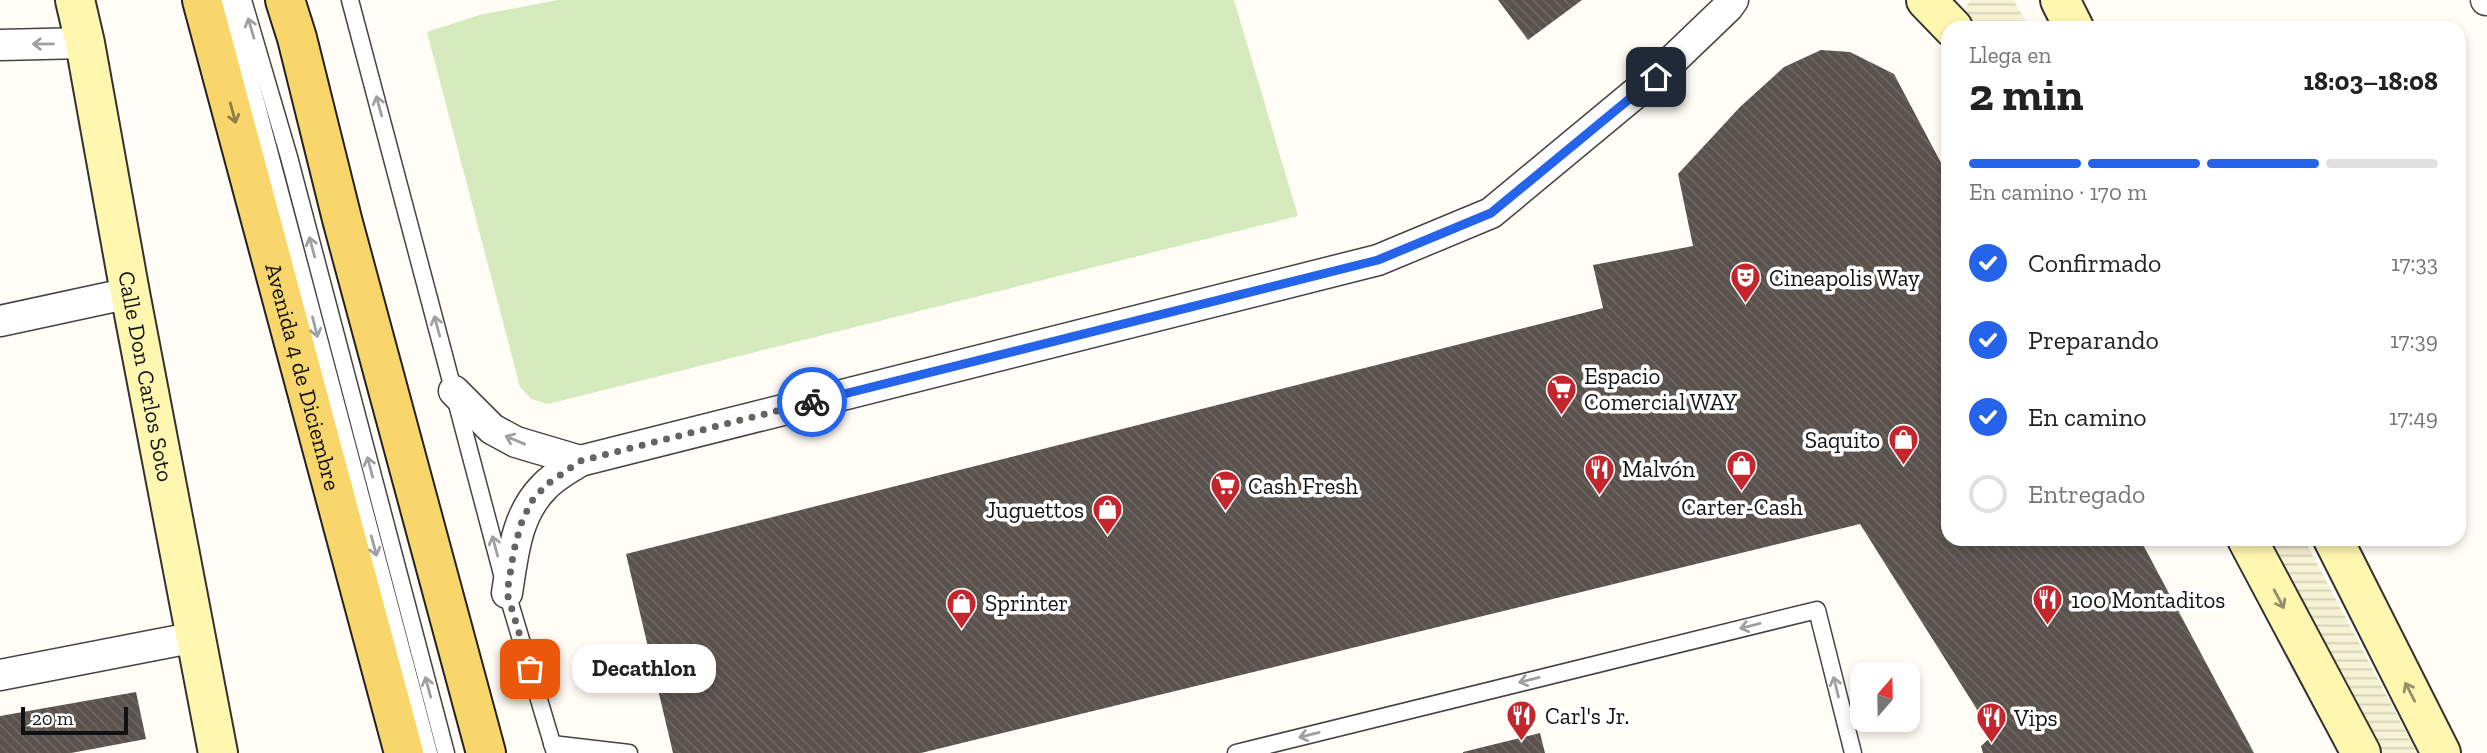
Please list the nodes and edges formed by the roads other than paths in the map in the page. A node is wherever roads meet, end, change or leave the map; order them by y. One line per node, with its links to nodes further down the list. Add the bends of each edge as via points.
1 (75, 0): 12 (street, Calle Don Carlos Soto)
2 (202, 0): 25 (main road, Avenida 4 de Diciembre, one-way to 25)
3 (229, 0): 26 (lane, one-way to 26)
4 (243, 0): 27 (lane, one-way to 4)
5 (285, 0): 28 (main road)
6 (350, 0): 16 (lane, one-way to 6)
7 (1926, 0): 10 (street)
8 (2060, 0): 11 (street)
9 (1735, 2): 17 (street, via 1656,77 1491,213 1378,260)
10 (1946, 21)
11 (2070, 21)
12 (86, 43): 13 (street, one-way to 13); 14 (street, Calle Don Carlos Soto)
13 (0, 45)
14 (130, 293): 15 (street); 21 (street, Calle Don Carlos Soto)
15 (0, 321)
16 (454, 391): 17 (street, one-way to 16, via 516,442 492,429); 20 (lane, one-way to 16)
17 (580, 461): 20 (street, via 531,502 514,550)
18 (2251, 546): 32 (street, one-way to 32)
19 (2337, 546): 33 (street, one-way to 19)
20 (507, 593): 23 (lane)
21 (196, 637): 22 (street); 24 (street, Calle Don Carlos Soto)
22 (0, 675)
23 (554, 749): 29 (lane)
24 (218, 753)
25 (404, 753)
26 (429, 753)
27 (446, 753)
28 (486, 753)
29 (629, 753)
30 (1236, 753): 31 (lane, one-way to 30, via 1817,610)
31 (1853, 753)
32 (2361, 753)
33 (2441, 753)

